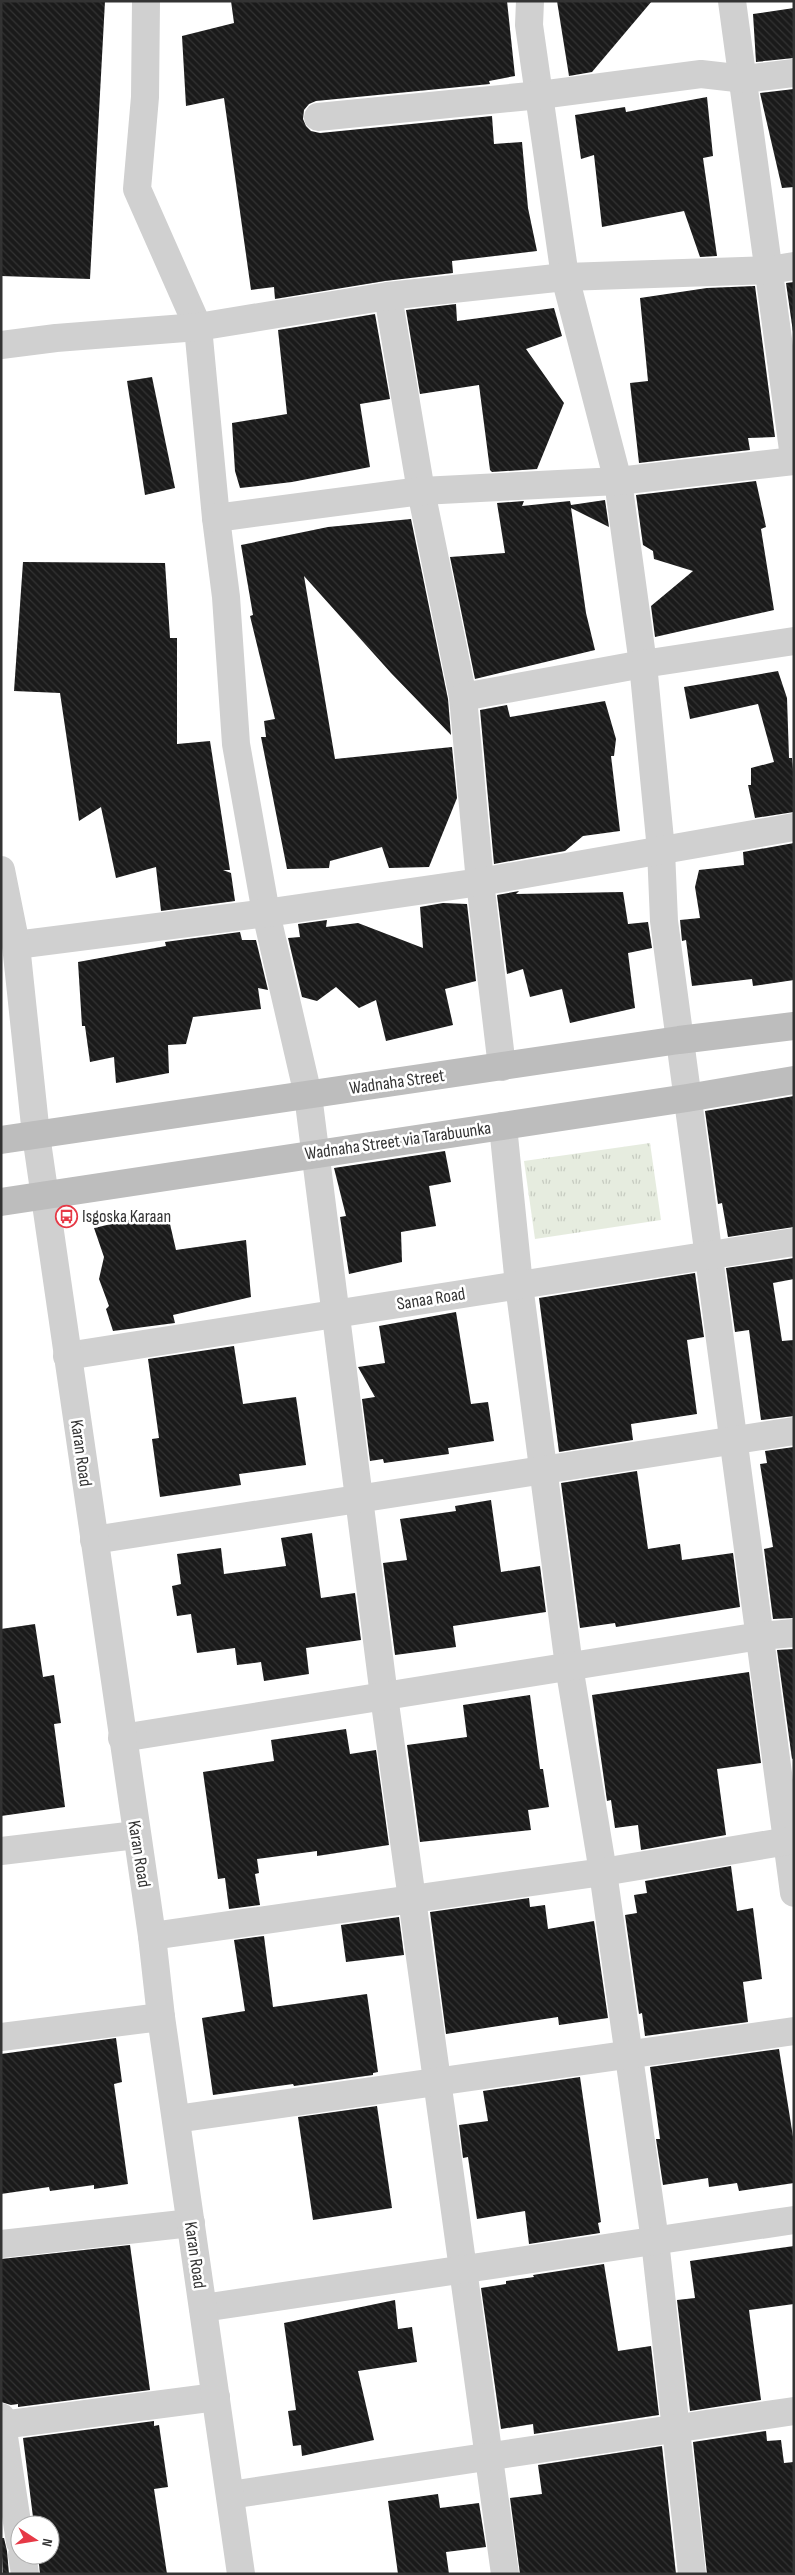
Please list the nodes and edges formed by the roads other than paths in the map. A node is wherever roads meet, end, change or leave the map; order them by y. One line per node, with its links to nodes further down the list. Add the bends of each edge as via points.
1 (146, 1): 11 (street, via 145,97 137,189)
2 (530, 1): 6 (street, via 529,25)
3 (732, 1): 5 (street)
4 (794, 73): 5 (street)
5 (745, 79): 6 (street, via 701,74); 8 (street)
6 (540, 95): 7 (street); 9 (street)
7 (318, 117)
8 (782, 268): 9 (street); 13 (street)
9 (565, 276): 10 (street); 14 (street)
10 (388, 296): 11 (street); 15 (street)
11 (198, 327): 12 (street); 16 (street)
12 (1, 345)
13 (794, 459): 14 (street)
14 (618, 481): 15 (street); 18 (street)
15 (421, 492): 16 (street); 19 (street)
16 (216, 518): 24 (street, via 226,596 236,744)
17 (794, 641): 18 (street)
18 (643, 664): 19 (street); 21 (street)
19 (463, 697): 23 (street)
20 (794, 828): 21 (street)
21 (661, 850): 23 (street); 27 (street, via 664,921)
22 (1, 870): 25 (street, Karan Road)
23 (480, 882): 24 (street); 28 (street)
24 (266, 913): 25 (street); 30 (street)
25 (16, 945): 33 (street, Karan Road)
26 (794, 1026): 27 (main road, Wadnaha Street)
27 (679, 1040): 28 (main road, Wadnaha Street); 31 (street)
28 (502, 1067): 30 (main road, Wadnaha Street)
29 (794, 1080): 31 (main road, Wadnaha Street via Tarabuunka)
30 (308, 1095): 33 (main road, Wadnaha Street); 35 (street)
31 (687, 1098): 32 (main road, Wadnaha Street via Tarabuunka); 39 (street)
32 (503, 1126): 35 (main road, Wadnaha Street via Tarabuunka); 40 (street)
33 (36, 1135): 34 (main road, Wadnaha Street); 36 (street, Karan Road)
34 (1, 1140)
35 (315, 1153): 36 (main road, Wadnaha Street via Tarabuunka); 41 (street)
36 (45, 1196): 37 (main road, Wadnaha Street via Tarabuunka); 42 (street, Karan Road)
37 (1, 1202)
38 (794, 1242): 39 (street, Sanaa Road)
39 (708, 1256): 40 (street, Sanaa Road); 44 (street)
40 (519, 1286): 41 (street, Sanaa Road); 45 (street)
41 (337, 1313): 42 (street, Sanaa Road); 46 (street)
42 (67, 1356): 47 (street, Karan Road)
43 (794, 1431): 44 (street)
44 (733, 1440): 45 (street); 49 (street)
45 (544, 1470): 46 (street); 50 (street)
46 (360, 1499): 47 (street); 51 (street)
47 (94, 1540): 52 (street, Karan Road)
48 (794, 1633): 49 (street)
49 (760, 1636): 50 (street); 54 (street)
50 (570, 1666): 51 (street); 56 (street)
51 (384, 1696): 52 (street); 58 (street)
52 (122, 1738): 53 (street, Karan Road)
53 (136, 1834): 55 (street); 59 (street, Karan Road)
54 (790, 1840): 56 (street); 57 (street)
55 (1, 1851)
56 (602, 1872): 58 (street); 63 (street)
57 (794, 1893)
58 (411, 1899): 59 (street); 64 (street)
59 (152, 1936): 60 (street, Karan Road)
60 (161, 2017): 62 (street); 65 (street, Karan Road)
61 (794, 2031): 63 (street)
62 (1, 2037)
63 (629, 2055): 64 (street); 68 (street)
64 (437, 2082): 65 (street); 70 (street)
65 (176, 2119): 67 (street, Karan Road)
66 (794, 2220): 68 (street)
67 (191, 2223): 69 (street); 71 (street, Karan Road)
68 (656, 2240): 70 (street); 75 (street)
69 (1, 2244)
70 (464, 2268): 71 (street); 76 (street)
71 (203, 2308): 72 (street, Karan Road)
72 (216, 2397): 74 (street); 77 (street, Karan Road)
73 (794, 2411): 75 (street)
74 (2, 2423): 78 (street)
75 (675, 2429): 76 (street); 81 (street)
76 (489, 2457): 77 (street); 80 (street)
77 (230, 2495): 79 (street, Karan Road)
78 (16, 2515)
79 (241, 2574)
80 (505, 2574)
81 (692, 2574)

